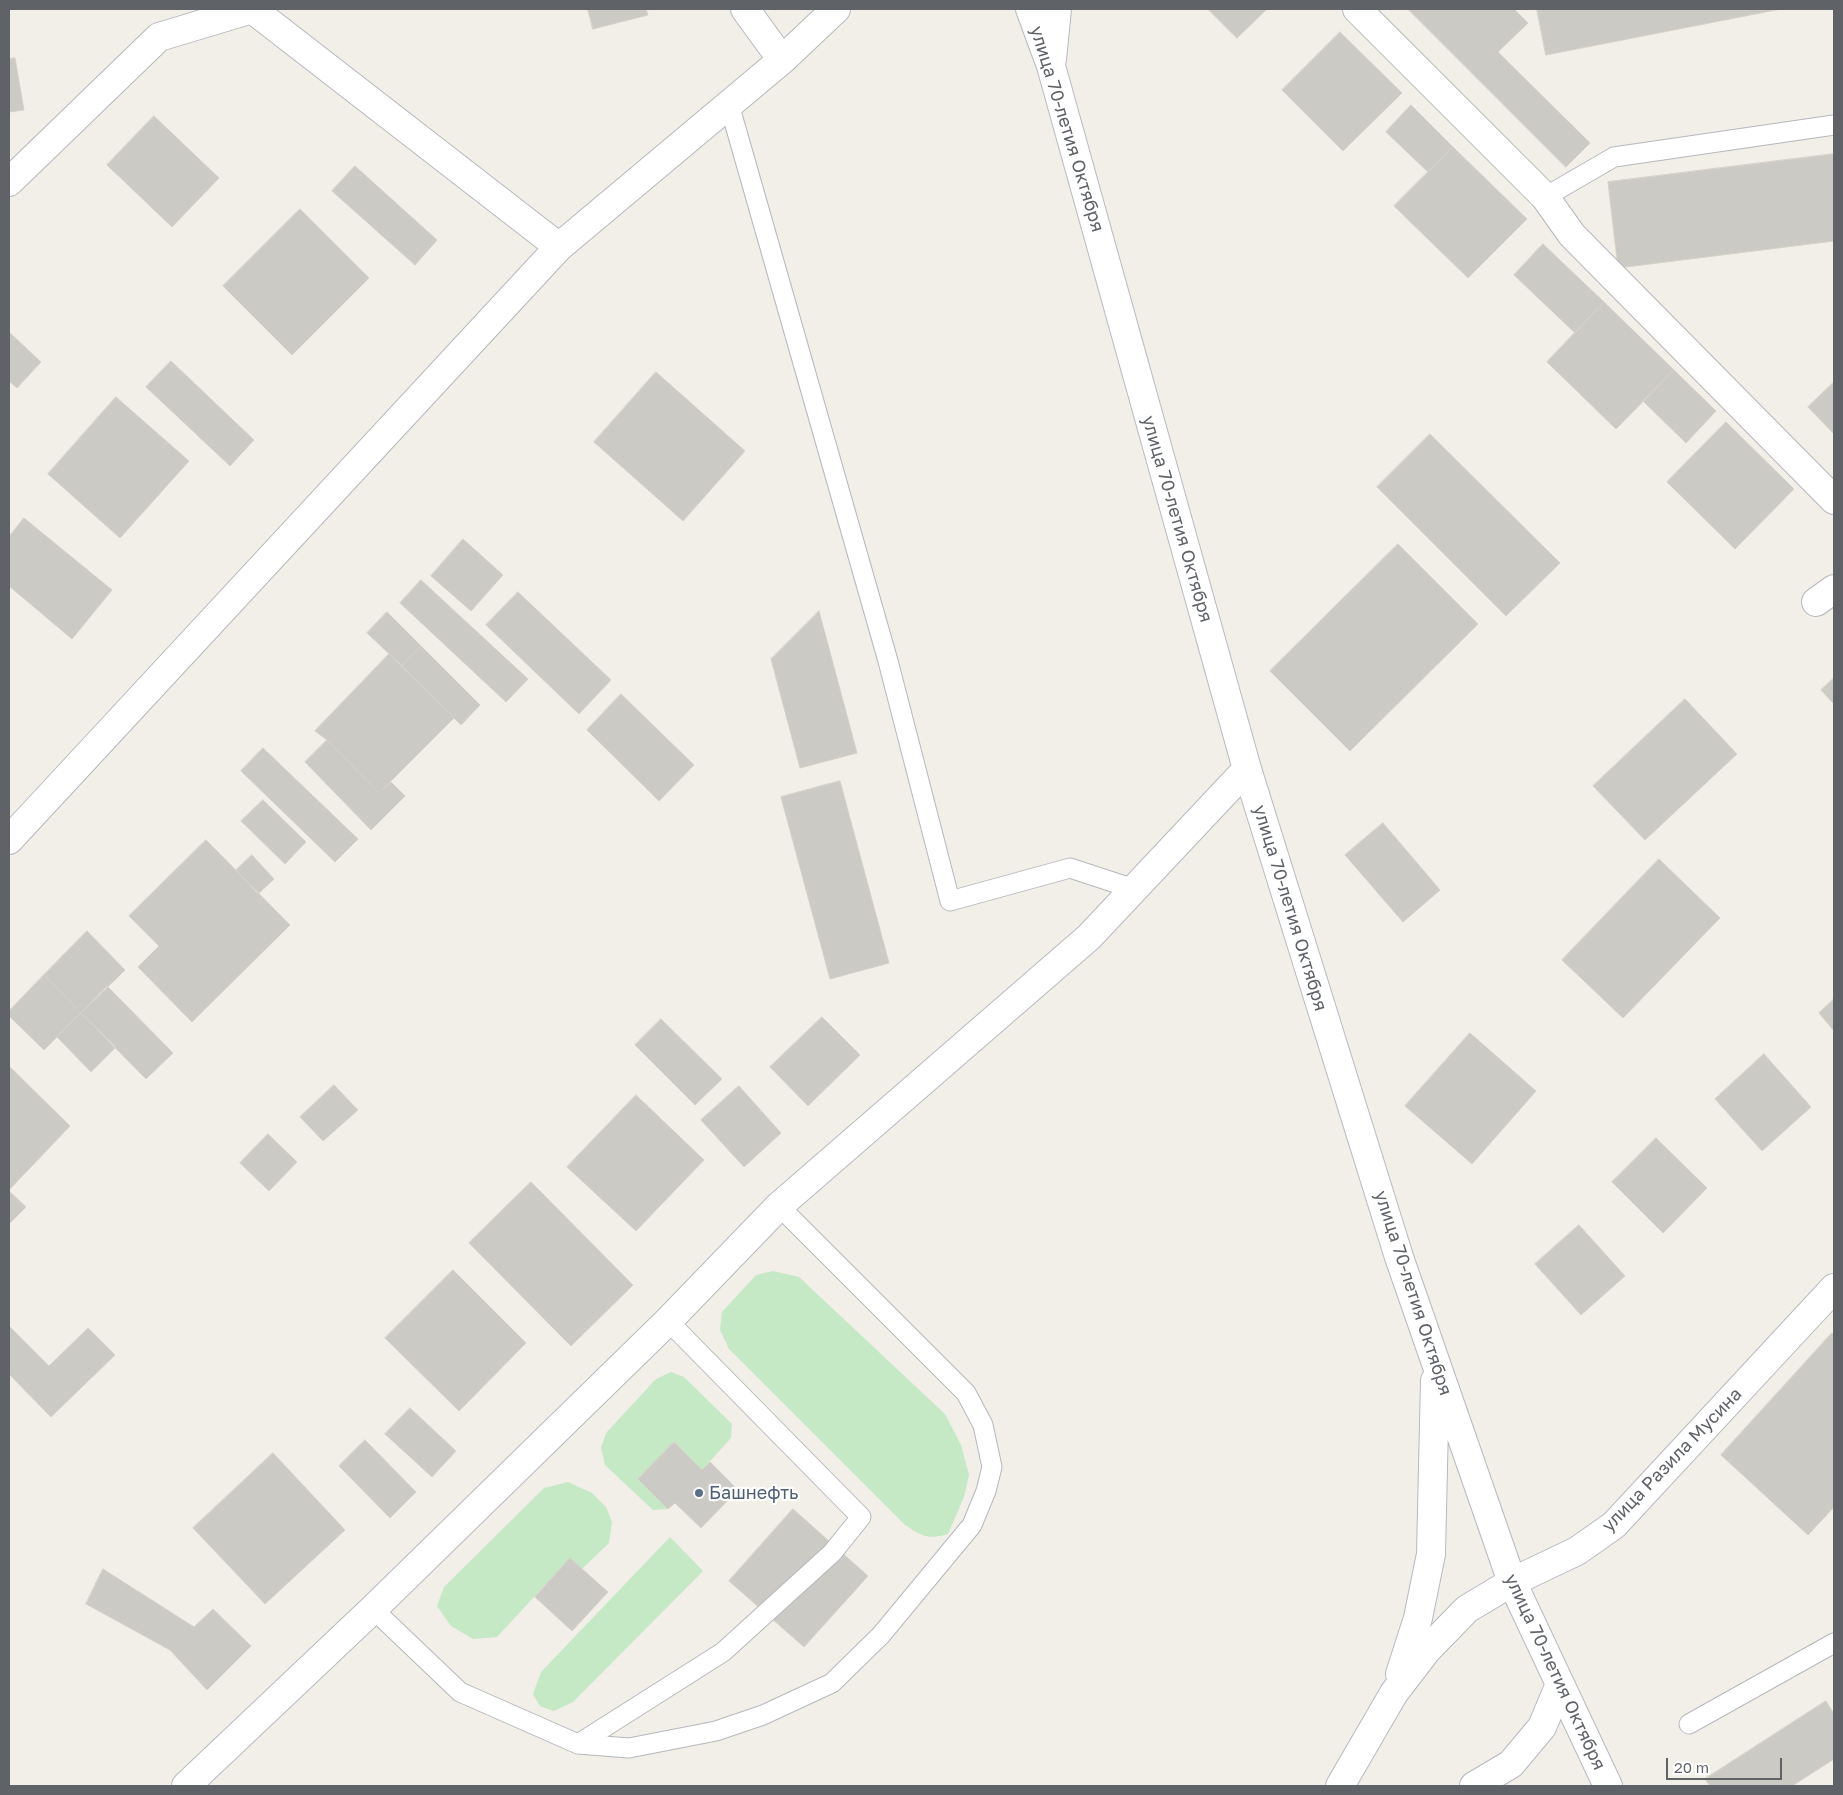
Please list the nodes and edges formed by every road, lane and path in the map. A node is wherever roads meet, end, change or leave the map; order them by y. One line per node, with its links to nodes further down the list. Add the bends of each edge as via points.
1 (252, 9): 11 (street, via 159,37); 13 (street)
2 (745, 9): 7 (street)
3 (836, 9): 7 (street)
4 (1030, 9): 8 (street, улица 70-летия Октября)
5 (1057, 9): 8 (street)
6 (1357, 9): 12 (street)
7 (782, 60): 9 (street)
8 (1051, 66): 15 (street, улица 70-летия Октября)
9 (729, 104): 13 (street); 17 (lane, via 888,661 950,901 1070,868)
10 (1834, 125): 12 (lane, via 1614,157)
11 (9, 182)
12 (1545, 197): 14 (street, via 1572,235)
13 (559, 246): 16 (street)
14 (1834, 500)
15 (1247, 769): 17 (street); 21 (street, улица 70-летия Октября, via 1399,1257)
16 (9, 840)
17 (1134, 889): 18 (street, via 1090,937)
18 (779, 1206): 20 (street); 28 (lane, via 966,1393 983,1425 992,1467 986,1491 972,1525 881,1636 832,1683 763,1715 716,1731 629,1748)
19 (1834, 1288): 22 (street, улица Разила Мусина, via 1614,1525 1577,1551)
20 (668, 1320): 23 (street); 28 (lane, via 861,1516 832,1553 723,1652)
21 (1436, 1362): 22 (street, улица 70-летия Октября); 26 (street, via 1431,1554 1418,1618)
22 (1512, 1582): 25 (street, улица 70-летия Октября); 26 (street, улица Разила Мусина, via 1467,1609 1427,1650)
23 (373, 1609): 28 (lane, via 460,1692); 29 (street)
24 (1834, 1643): 27 (lane)
25 (1560, 1684): 31 (street, via 1542,1727 1511,1764); 32 (street, улица 70-летия Октября)
26 (1394, 1693): 30 (street, улица Разила Мусина)
27 (1689, 1724)
28 (578, 1744)
29 (186, 1786)
30 (1340, 1786)
31 (1474, 1786)
32 (1608, 1786)

